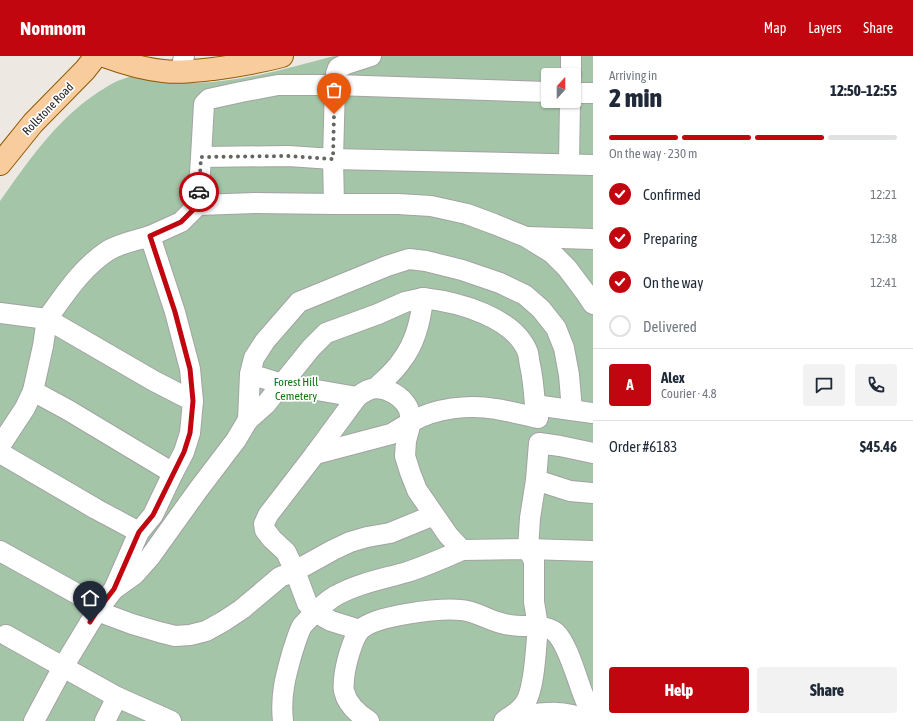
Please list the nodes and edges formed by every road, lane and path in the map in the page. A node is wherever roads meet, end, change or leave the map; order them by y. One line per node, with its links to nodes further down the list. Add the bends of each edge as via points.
1 (96, 56): 15 (main road, Rollstone Road, via 33,123)
2 (104, 56): 6 (main road, via 123,63 164,71)
3 (282, 56): 6 (main road, via 227,68)
4 (371, 56): 8 (lane, via 338,68)
5 (571, 56): 7 (lane)
6 (182, 64)
7 (570, 68)
8 (335, 85): 9 (lane); 13 (lane, via 278,86 209,99 204,104); 14 (lane)
9 (541, 92)
10 (581, 93): 11 (lane)
11 (593, 93)
12 (570, 108): 16 (lane)
13 (201, 157): 14 (lane, via 288,156); 19 (lane)
14 (333, 159): 16 (lane); 18 (lane)
15 (0, 164)
16 (569, 164): 17 (lane)
17 (593, 165)
18 (334, 204): 19 (lane); 21 (lane, via 431,206 467,214)
19 (198, 205): 20 (lane, via 181,222)
20 (150, 236): 26 (lane, via 124,243 91,263 68,289); 32 (lane, via 175,312 190,369)
21 (526, 237): 22 (lane); 24 (lane, via 552,253 567,268)
22 (593, 239)
23 (424, 298): 28 (lane, via 405,302 326,333 310,348); 29 (lane, via 419,324 403,360); 34 (lane, via 455,304 481,313 510,329 521,340 528,353)
24 (593, 304)
25 (0, 313): 26 (lane)
26 (47, 319): 30 (lane, via 44,346); 32 (lane)
27 (250, 374): 28 (lane); 33 (lane, via 254,358 265,341 299,302 409,259 462,270 500,282 524,295 541,309 556,328 564,348); 36 (lane)
28 (282, 384): 31 (lane); 36 (lane, via 266,404)
29 (376, 388): 31 (lane); 37 (lane, via 390,391 402,398 408,407)
30 (33, 392): 39 (lane); 43 (lane)
31 (357, 397): 42 (lane)
32 (193, 401): 43 (lane, via 190,433)
33 (572, 410): 34 (lane); 35 (lane)
34 (537, 412): 37 (lane, via 465,407 418,417); 38 (lane)
35 (593, 413)
36 (248, 420): 53 (lane, via 150,557 135,574)
37 (411, 422): 42 (lane, via 391,434); 46 (lane, via 405,456 417,490)
38 (539, 443): 41 (lane); 44 (lane)
39 (0, 446)
40 (0, 453): 47 (lane)
41 (593, 453)
42 (315, 454): 52 (lane, via 268,515 264,524 272,539 286,552)
43 (174, 473): 47 (lane, via 153,515)
44 (536, 480): 45 (lane, via 570,491); 48 (lane)
45 (593, 493)
46 (434, 515): 49 (lane); 52 (lane, via 390,533 350,542)
47 (139, 532): 53 (lane)
48 (528, 549): 49 (lane); 51 (lane); 56 (lane, via 534,560 534,602)
49 (462, 550): 55 (lane, via 407,572 353,587 335,596)
50 (0, 551): 54 (lane, via 81,596)
51 (593, 551)
52 (295, 571): 54 (lane, via 280,577 257,598 224,621 206,631 190,635 175,636 159,632); 55 (lane, via 306,603)
53 (114, 589): 54 (lane)
54 (97, 611): 59 (lane)
55 (315, 612): 57 (lane, via 331,621); 66 (lane, via 302,627 288,668 283,689)
56 (538, 626): 57 (lane, via 515,626 462,610 447,609 388,618); 61 (lane, via 548,628 560,638); 62 (lane, via 531,691 520,710)
57 (360, 630): 67 (lane, via 344,674 344,690 352,707)
58 (2, 638): 59 (lane)
59 (63, 667): 60 (lane); 63 (lane)
60 (117, 697): 64 (lane); 65 (lane)
61 (593, 718)
62 (506, 720): 68 (lane, via 549,712 567,713)
63 (34, 721)
64 (105, 721)
65 (171, 721)
66 (283, 721)
67 (369, 721)
68 (588, 721)

